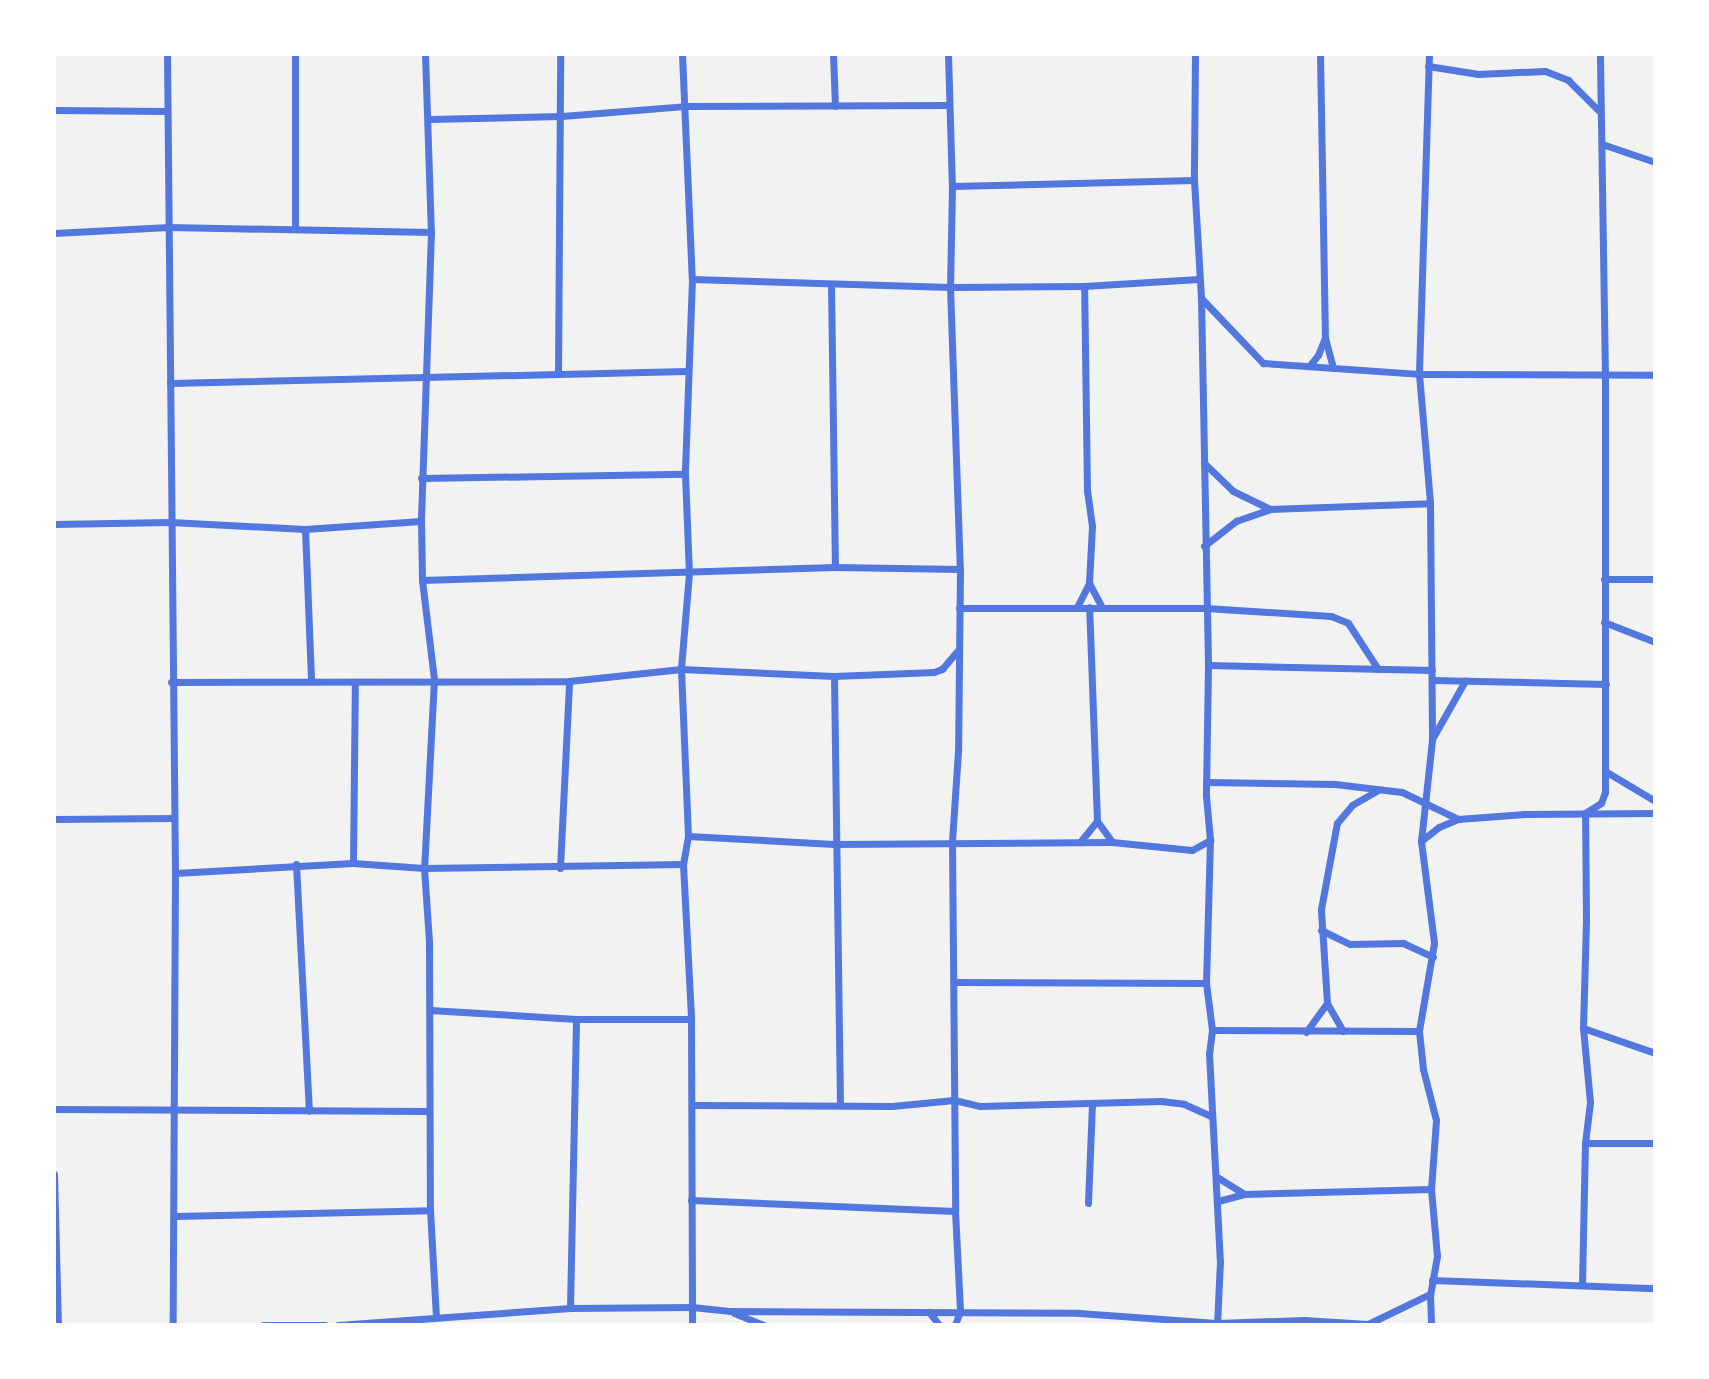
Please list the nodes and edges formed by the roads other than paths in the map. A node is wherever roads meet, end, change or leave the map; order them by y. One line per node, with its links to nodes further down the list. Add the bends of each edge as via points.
1 (167, 54): 17 (street)
2 (295, 54): 26 (street)
3 (425, 54): 20 (street)
4 (560, 54): 19 (street)
5 (682, 54): 14 (street)
6 (833, 54): 15 (street)
7 (948, 54): 13 (street)
8 (1195, 54): 23 (street)
9 (1320, 54): 35 (street)
10 (1429, 54): 12 (street)
11 (1600, 54): 18 (street)
12 (1428, 66): 18 (street, via 1478,74 1545,71 1568,80); 40 (street)
13 (948, 105): 15 (street); 24 (street)
14 (685, 106): 15 (street); 19 (street); 29 (street)
15 (835, 106)
16 (54, 110): 17 (street)
17 (166, 111): 25 (street)
18 (1599, 111): 21 (street)
19 (562, 116): 20 (street); 39 (street)
20 (430, 119): 27 (street)
21 (1602, 145): 22 (street); 43 (street)
22 (1655, 162)
23 (1194, 180): 24 (street); 30 (street)
24 (952, 186): 33 (street)
25 (169, 228): 26 (street); 28 (street); 44 (street)
26 (295, 228): 27 (street)
27 (431, 232): 42 (street)
28 (54, 233)
29 (692, 279): 31 (street); 38 (street)
30 (1199, 279): 32 (street); 34 (street)
31 (831, 284): 33 (street); 55 (street)
32 (1084, 286): 33 (street); 61 (street, via 1087,491 1092,526)
33 (950, 287): 56 (street)
34 (1201, 298): 36 (street, via 1263,363); 45 (street)
35 (1325, 338): 36 (street); 37 (street)
36 (1310, 365): 37 (street)
37 (1333, 368): 40 (street)
38 (687, 371): 39 (street); 46 (street)
39 (558, 374): 42 (street)
40 (1419, 374): 43 (street); 48 (street)
41 (1655, 375): 43 (street)
42 (424, 376): 44 (street); 47 (street)
43 (1605, 377): 58 (street)
44 (170, 383): 51 (street)
45 (1204, 462): 49 (street, via 1233,491); 54 (street)
46 (685, 474): 47 (street); 57 (street)
47 (421, 478): 50 (street)
48 (1430, 503): 49 (street); 73 (street)
49 (1270, 509): 54 (street, via 1236,521)
50 (421, 521): 53 (street); 60 (street)
51 (171, 522): 52 (street); 53 (street); 80 (street)
52 (54, 524)
53 (305, 529): 77 (street)
54 (1204, 546): 66 (street)
55 (835, 568): 56 (street); 57 (street)
56 (960, 569): 65 (street)
57 (689, 573): 60 (street); 71 (street)
58 (1604, 579): 59 (street); 67 (street)
59 (1655, 579)
60 (422, 580): 75 (street)
61 (1089, 583): 62 (street); 64 (street)
62 (1077, 607): 63 (street); 65 (street)
63 (1089, 607): 64 (street); 94 (street)
64 (1102, 607): 66 (street)
65 (959, 608): 69 (street)
66 (1206, 608): 70 (street); 72 (street, via 1342,618)
67 (1604, 622): 68 (street); 82 (street)
68 (1655, 642)
69 (957, 651): 74 (street, via 934,672); 98 (street, via 958,751)
70 (1208, 665): 72 (street); 85 (street)
71 (681, 669): 74 (street); 78 (street); 95 (street)
72 (1378, 669): 73 (street)
73 (1432, 670): 76 (street)
74 (834, 676): 101 (street)
75 (434, 679): 78 (street); 81 (street); 105 (street)
76 (1432, 680): 79 (street); 83 (street)
77 (311, 681): 80 (street); 81 (street)
78 (569, 681): 106 (street)
79 (1465, 681): 82 (street); 83 (street)
80 (171, 682): 91 (street)
81 (355, 682): 102 (street)
82 (1606, 684): 84 (street)
83 (1432, 740): 87 (street)
84 (1605, 771): 88 (street); 89 (street, via 1601,803)
85 (1206, 782): 86 (street, via 1335,783); 96 (street)
86 (1378, 790): 87 (street); 108 (street, via 1352,805 1337,823)
87 (1425, 800): 93 (street); 97 (street)
88 (1655, 802)
89 (1585, 813): 90 (street); 93 (street); 118 (street)
90 (1655, 813)
91 (174, 818): 92 (street); 107 (street)
92 (54, 819)
93 (1458, 819): 97 (street)
94 (1097, 821): 99 (street); 100 (street)
95 (688, 836): 101 (street); 104 (street)
96 (1210, 840): 100 (street, via 1192,850); 113 (street)
97 (1421, 841): 111 (street, via 1432,910)
98 (952, 842): 99 (street); 101 (street); 112 (street)
99 (1080, 842): 100 (street)
100 (1112, 842)
101 (834, 844): 126 (street)
102 (353, 863): 103 (street); 105 (street)
103 (296, 864): 107 (street); 130 (street)
104 (683, 864): 106 (street); 117 (street)
105 (425, 868): 106 (street); 115 (street)
106 (560, 868)
107 (175, 873): 129 (street)
108 (1321, 930): 109 (street); 110 (street)
109 (1341, 942): 110 (street); 111 (street, via 1362,946 1403,943)
110 (1326, 951): 114 (street)
111 (1433, 957): 121 (street)
112 (954, 982): 113 (street); 124 (street)
113 (1206, 984): 119 (street)
114 (1327, 1003): 120 (street); 122 (street)
115 (429, 1010): 116 (street); 131 (street)
116 (576, 1019): 117 (street); 150 (street)
117 (691, 1019): 127 (street)
118 (1583, 1028): 123 (street); 133 (street, via 1590,1102)
119 (1212, 1030): 122 (street); 132 (street)
120 (1343, 1031): 121 (street); 122 (street)
121 (1419, 1031): 137 (street, via 1436,1120)
122 (1306, 1032)
123 (1655, 1053)
124 (954, 1100): 125 (street, via 980,1105); 126 (street, via 892,1106); 143 (street)
125 (1092, 1103): 132 (street, via 1161,1101 1184,1104); 141 (street)
126 (840, 1104): 127 (street)
127 (692, 1105): 139 (street)
128 (54, 1108): 129 (street)
129 (172, 1109): 130 (street); 144 (street)
130 (309, 1111): 131 (street)
131 (429, 1111): 142 (street)
132 (1211, 1116): 136 (street)
133 (1585, 1143): 134 (street); 146 (street)
134 (1655, 1143)
135 (54, 1174): 160 (street)
136 (1217, 1177): 138 (street); 140 (street)
137 (1431, 1189): 138 (street); 145 (street, via 1437,1256)
138 (1244, 1194): 140 (street)
139 (691, 1200): 143 (street); 149 (street)
140 (1218, 1201): 157 (street)
141 (1088, 1203)
142 (430, 1210): 144 (street); 154 (street)
143 (955, 1211): 152 (street)
144 (175, 1216): 161 (street)
145 (1432, 1280): 146 (street); 148 (street)
146 (1582, 1285): 147 (street)
147 (1655, 1288)
148 (1430, 1294): 159 (street); 169 (street)
149 (692, 1307): 150 (street); 151 (street); 165 (street)
150 (570, 1308): 154 (street)
151 (729, 1311): 153 (street); 166 (street)
152 (960, 1311): 153 (street); 157 (street, via 1079,1313); 168 (street)
153 (929, 1312): 167 (street)
154 (436, 1316): 164 (street)
155 (1305, 1323): 157 (street); 158 (street)
156 (290, 1324): 162 (street); 163 (street)
157 (1217, 1324)
158 (1334, 1324): 159 (street)
159 (1369, 1324)
160 (58, 1325)
161 (173, 1325)
162 (263, 1325)
163 (325, 1325)
164 (338, 1325)
165 (692, 1325)
166 (763, 1325)
167 (939, 1325)
168 (955, 1325)
169 (1431, 1325)

